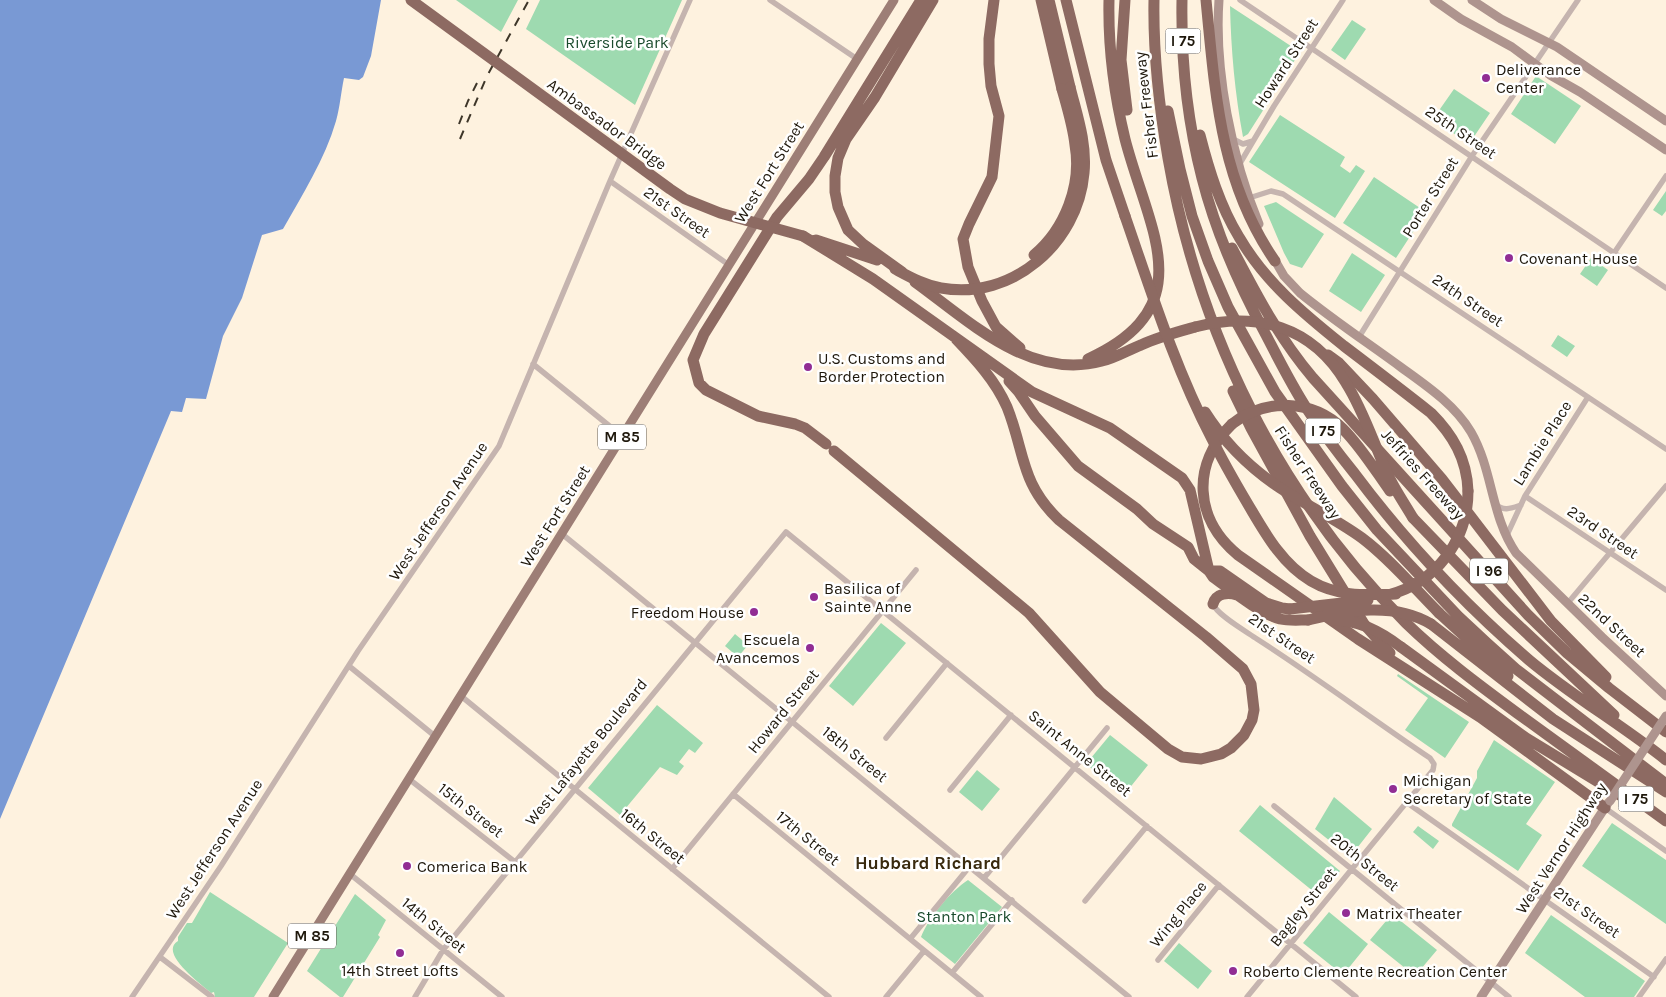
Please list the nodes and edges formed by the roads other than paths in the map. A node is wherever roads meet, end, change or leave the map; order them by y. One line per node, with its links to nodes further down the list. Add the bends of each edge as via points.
1 (411, 0): 40 (highway, Ambassador Bridge, bridge, via 670,190 720,213)
2 (690, 0): 36 (street, West Jefferson Avenue)
3 (770, 0): 25 (street)
4 (894, 0): 25 (main road, West Fort Street / M 85)
5 (921, 0): 47 (highway, via 824,157 777,217 704,334 693,360 700,382 703,388 758,416 805,428 831,448 1029,613 1100,692 1168,749 1182,756 1201,759 1231,748 1244,735 1254,710 1251,684 1243,669 1052,513 1034,490 999,391 988,373)
6 (933, 0): 50 (highway, via 841,150 835,176 838,207 848,230 863,244 997,341)
7 (994, 0): 50 (highway, via 989,64 999,116 992,177 963,239 968,267 996,327)
8 (1041, 0): 28 (highway)
9 (1049, 0): 28 (highway)
10 (1066, 0): 54 (highway, bridge, via 1114,186 1164,329)
11 (1109, 0): 37 (highway, via 1116,97 1125,140)
12 (1125, 0): 37 (highway, via 1122,78)
13 (1154, 0): 22 (highway, Fisher Freeway / I 75)
14 (1182, 0): 27 (highway, Fisher Freeway / I 75)
15 (1206, 0): 42 (highway, via 1215,94 1227,155 1250,218)
16 (1219, 0): 30 (street, 22nd Street, via 1223,79)
17 (1240, 0): 24 (street, 25th Street)
18 (1343, 0): 24 (street, Howard Street)
19 (1434, 0): 26 (street)
20 (1472, 0): 23 (street)
21 (1578, 0): 23 (street, Porter Street)
22 (1155, 41): 48 (highway, Fisher Freeway / I 75, via 1161,115 1177,203 1193,267); 96 (highway, via 1180,170 1202,246 1228,307 1295,422 1377,530 1458,616 1516,669)
23 (1549, 43): 26 (street, Porter Street); 29 (street)
24 (1312, 48): 31 (street, Howard Street); 33 (street, 25th Street)
25 (857, 58): 43 (main road, West Fort Street / M 85)
26 (1534, 64): 32 (street); 33 (street, Porter Street)
27 (1186, 83): 38 (highway, Fisher Freeway / I 75, via 1193,135); 70 (highway, bridge, via 1217,192 1252,257 1287,298 1311,319 1431,413 1444,426 1459,450 1468,491 1463,524 1451,551 1440,564 1426,577)
28 (1066, 88): 40 (highway, Ambassador Bridge, bridge, via 1083,138 1081,194 1060,239 1014,277 980,288 939,288 875,258)
29 (1666, 121)
30 (1233, 139): 31 (street, via 1243,144); 34 (street, 22nd Street)
31 (1252, 141): 34 (street, Howard Street)
32 (1666, 150)
33 (1472, 156): 41 (street, 25th Street); 44 (street, Porter Street)
34 (1239, 165): 39 (street, 22nd Street)
35 (1666, 176): 41 (street)
36 (610, 181): 43 (street, 21st Street); 51 (street, West Jefferson Avenue)
37 (1142, 193): 52 (highway, via 1160,260 1154,300 1138,326 1124,339)
38 (1208, 197): 83 (highway, Jeffries Freeway / I 96, via 1266,312 1297,359 1528,614 1567,653); 88 (highway, Fisher Freeway / I 75, via 1234,272 1307,409 1379,506 1463,600 1583,702)
39 (1249, 198): 42 (street, 22nd Street); 44 (street, 24th Street, via 1271,191 1283,194)
40 (803, 236): 47 (highway, via 873,279)
41 (1614, 253): 45 (street, 25th Street)
42 (1275, 261): 46 (street, 22nd Street, via 1290,284)
43 (729, 265): 56 (main road, West Fort Street / M 85)
44 (1400, 271): 46 (street, Porter Street); 55 (street, 24th Street)
45 (1666, 288)
46 (1359, 337): 60 (street, 22nd Street, via 1425,385 1464,421 1482,455)
47 (956, 339): 53 (highway)
48 (1220, 344): 79 (highway, via 1233,392 1310,536 1364,624); 104 (highway, Fisher Freeway / I 75, via 1244,397 1286,472 1323,527 1407,624 1477,683)
49 (1314, 345): 52 (highway, bridge, via 1282,328 1259,322 1226,320 1156,339 1102,361); 62 (highway, bridge, via 1347,384 1391,481); 83 (highway, bridge, via 1338,363 1373,399 1442,479 1551,621)
50 (1033, 359): 52 (highway, via 1055,365)
51 (533, 364): 56 (street); 78 (street, West Jefferson Avenue, via 499,446)
52 (1076, 365)
53 (994, 366): 68 (highway, via 1084,471 1188,547 1194,559); 68 (highway, via 1032,392 1110,428 1184,480 1190,490)
54 (1185, 378): 70 (highway, bridge, via 1236,484 1278,551 1292,567 1310,581 1333,591 1359,595); 91 (highway, bridge, via 1216,428 1257,472 1363,538 1504,672)
55 (1588, 397): 57 (street, 24th Street); 59 (street, Lambie Place)
56 (623, 437): 64 (main road, West Fort Street / M 85)
57 (1666, 449)
58 (1666, 486): 66 (street)
59 (1525, 496): 61 (street, Lambie Place); 66 (street, 23rd Street)
60 (1496, 504): 61 (street, Lambie Place, via 1506,509); 65 (street, 22nd Street)
61 (1521, 505): 65 (street, Lambie Place)
62 (1414, 518): 79 (highway, bridge, via 1339,425 1327,416 1304,407 1274,405 1253,411 1232,424 1209,455 1203,486 1205,506 1223,542 1358,639); 88 (highway, via 1502,610)
63 (786, 532): 74 (street, Saint Anne Street); 76 (street, West Lafayette Boulevard)
64 (562, 534): 76 (street, 18th Street); 80 (main road, West Fort Street / M 85)
65 (1506, 537): 73 (street, 22nd Street, via 1516,553)
66 (1610, 553): 69 (street, 23rd Street); 73 (street)
67 (916, 570): 74 (street, Howard Street)
68 (1211, 574): 70 (highway, bridge, via 1220,571 1266,603 1290,609 1363,602); 71 (highway); 72 (highway, via 1215,585)
69 (1666, 590)
70 (1396, 594)
71 (1246, 600): 72 (highway, via 1229,593 1217,597); 75 (highway, via 1280,619)
72 (1214, 604): 93 (street, 21st Street, via 1219,612 1430,758)
73 (1567, 604): 81 (street, 22nd Street)
74 (883, 611): 77 (street, Saint Anne Street); 85 (street, Howard Street)
75 (1306, 620): 91 (highway, bridge, via 1328,614 1386,610 1413,616 1431,624 1525,699); 104 (highway, bridge, via 1338,620 1362,624 1380,632 1526,738)
76 (695, 642): 85 (street, 18th Street); 97 (street, West Lafayette Boulevard)
77 (947, 663): 82 (street, Saint Anne Street); 90 (street)
78 (349, 666): 89 (street); 121 (street, West Jefferson Avenue)
79 (1403, 667): 102 (highway)
80 (461, 696): 89 (main road, West Fort Street / M 85); 97 (street, 16th Street)
81 (1666, 696)
82 (1011, 715): 94 (street, Saint Anne Street); 98 (street)
83 (1645, 715): 87 (highway, Jeffries Freeway / I 96)
84 (1666, 716): 102 (street, West Vernor Highway, bridge)
85 (792, 721): 100 (street, Howard Street); 108 (street, 18th Street)
86 (1107, 728): 94 (street)
87 (1666, 732)
88 (1635, 736): 92 (highway, Fisher Freeway / I 75)
89 (436, 737): 95 (main road, West Fort Street / M 85)
90 (886, 738)
91 (1591, 742): 99 (highway)
92 (1666, 760)
93 (1434, 764): 101 (street, Bagley Street, via 1433,770)
94 (1075, 767): 105 (street, Saint Anne Street); 112 (street)
95 (409, 779): 107 (street, 15th Street); 111 (main road, West Fort Street / M 85)
96 (1666, 784)
97 (575, 790): 107 (street, West Lafayette Boulevard); 109 (street, 16th Street)
98 (950, 790)
99 (1666, 792)
100 (733, 794): 109 (street, Howard Street); 117 (street, 17th Street)
101 (1406, 802): 110 (street, Bagley Street); 114 (street, 21st Street)
102 (1607, 804): 106 (street); 114 (street, West Vernor Highway)
103 (1274, 806): 110 (street, 20th Street)
104 (1666, 821)
105 (1147, 826): 113 (street, Saint Anne Street); 116 (street)
106 (1666, 851)
107 (515, 862): 119 (street, West Lafayette Boulevard)
108 (970, 866): 112 (street, 18th Street); 117 (street)
109 (672, 869): 132 (street, 16th Street)
110 (1352, 869): 118 (street, Bagley Street); 126 (street, 20th Street)
111 (350, 874): 119 (street, 14th Street); 129 (main road, West Fort Street / M 85)
112 (984, 878): 115 (street, 18th Street)
113 (1219, 885): 118 (street, Saint Anne Street); 123 (street, Wing Place)
114 (1545, 899): 125 (street, 21st Street); 126 (street, West Vernor Highway)
115 (1012, 900): 124 (street); 135 (street, 18th Street)
116 (1085, 901)
117 (910, 939): 120 (street, 17th Street)
118 (1291, 943): 136 (street, Bagley Street); 137 (street, Saint Anne Street)
119 (443, 950): 130 (street, West Lafayette Boulevard); 131 (street, 14th Street)
120 (924, 950): 124 (street, 17th Street); 133 (street)
121 (160, 957): 127 (street, West Jefferson Avenue); 128 (street)
122 (1666, 959): 125 (street)
123 (1158, 960)
124 (952, 973): 134 (street, 17th Street)
125 (1654, 977): 140 (street)
126 (1491, 983): 138 (street, West Vernor Highway); 139 (street, 20th Street)
127 (132, 997)
128 (212, 997)
129 (273, 997)
130 (415, 997)
131 (502, 997)
132 (829, 997)
133 (886, 997)
134 (981, 997)
135 (1129, 997)
136 (1247, 997)
137 (1356, 997)
138 (1481, 997)
139 (1508, 997)
140 (1639, 997)

